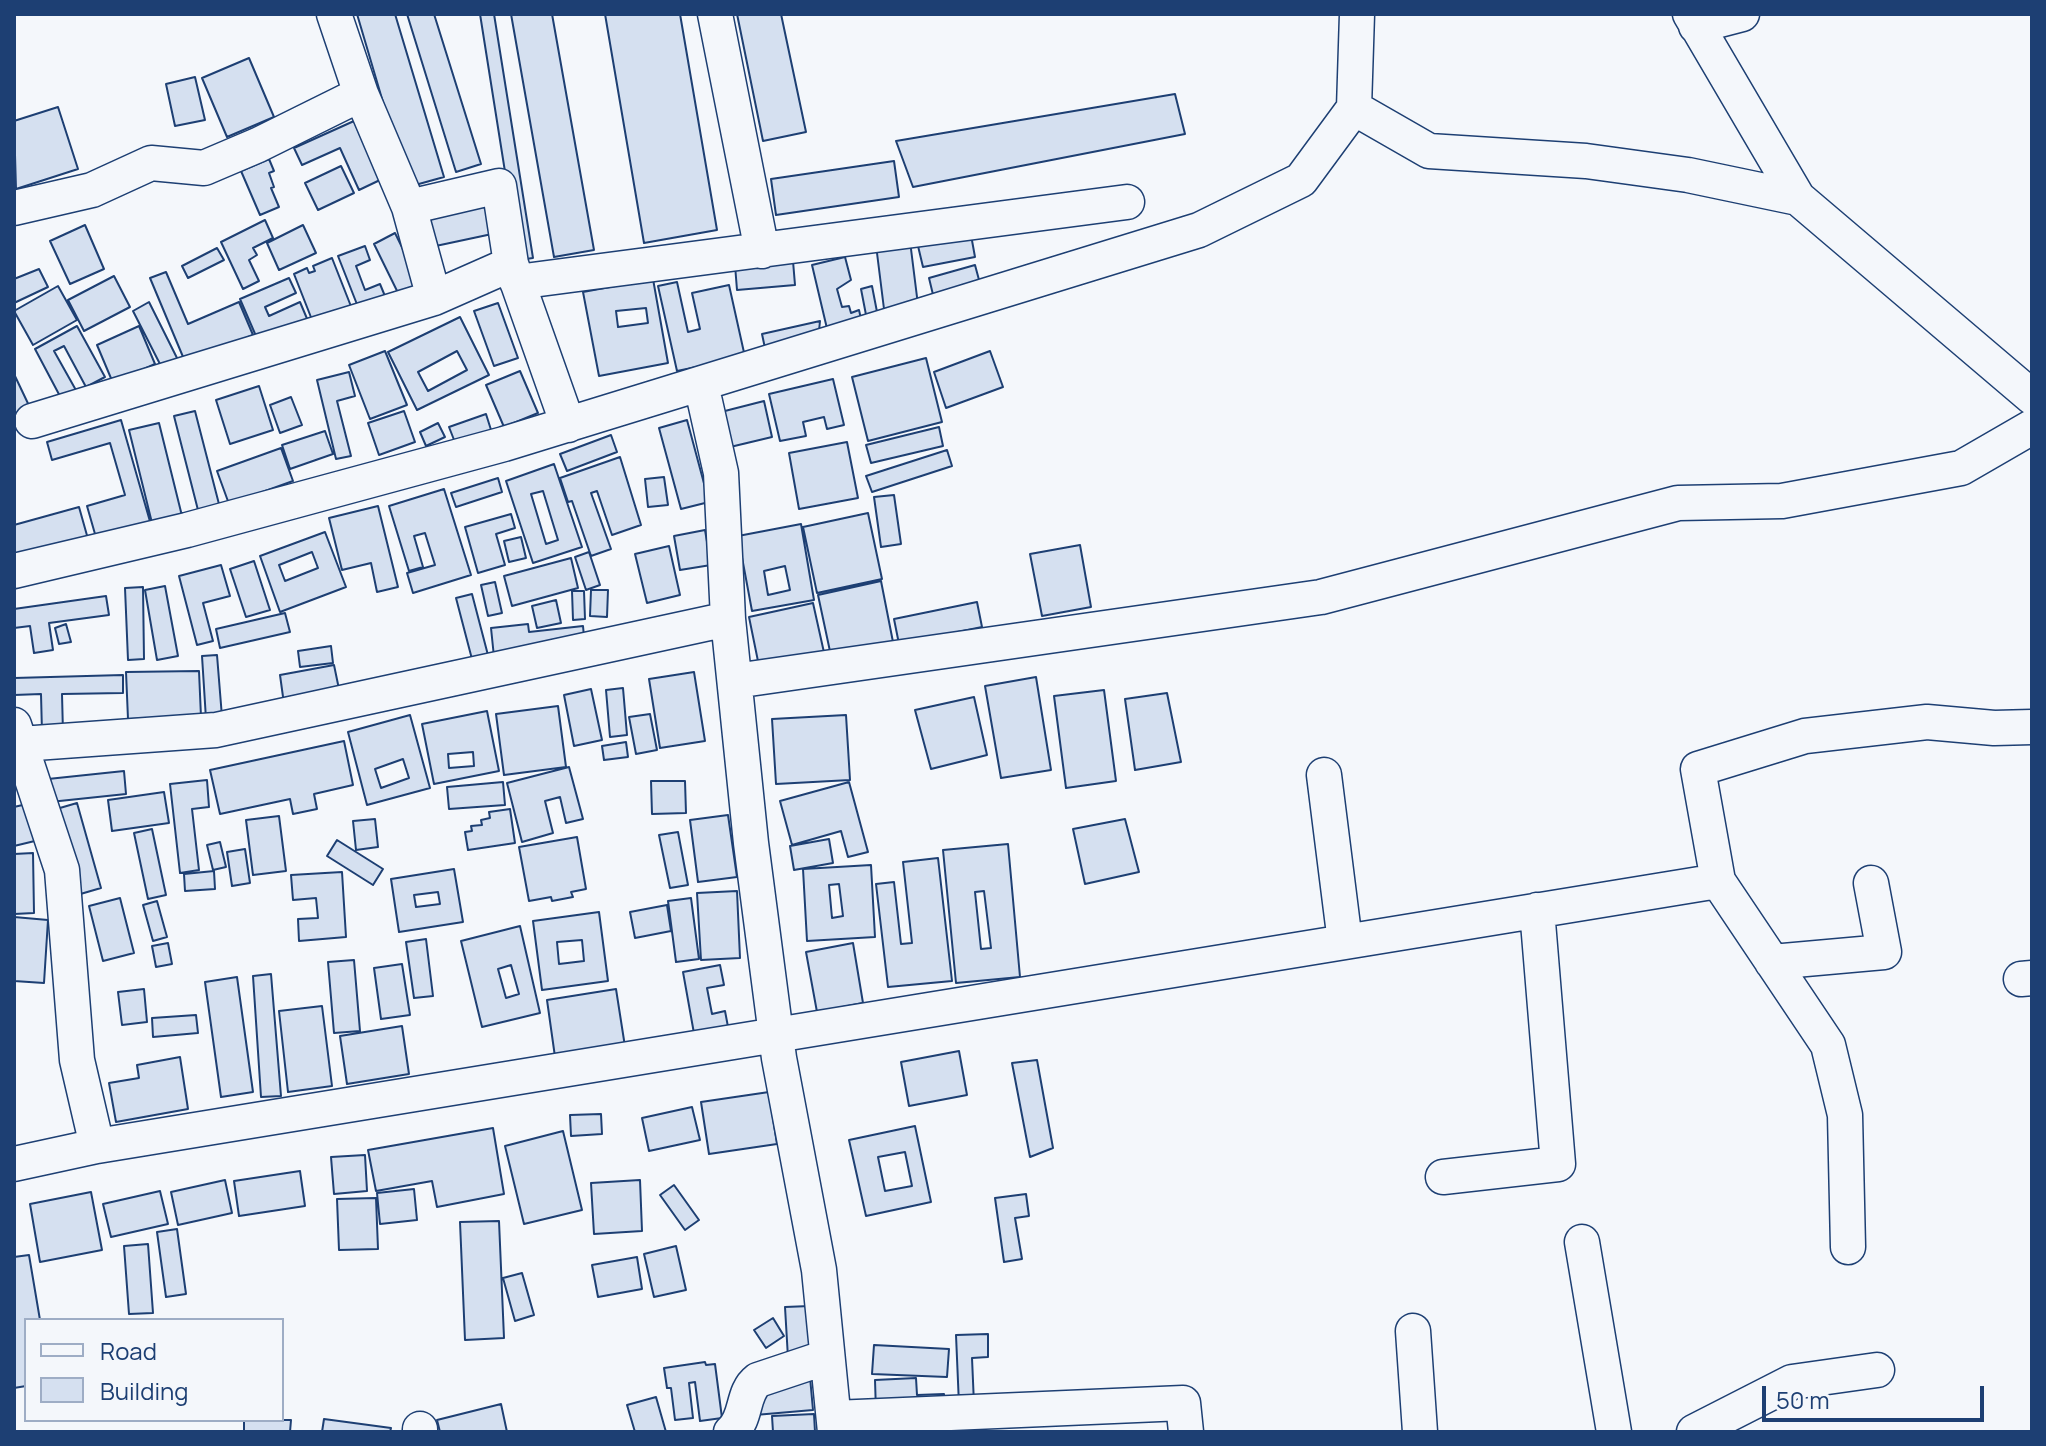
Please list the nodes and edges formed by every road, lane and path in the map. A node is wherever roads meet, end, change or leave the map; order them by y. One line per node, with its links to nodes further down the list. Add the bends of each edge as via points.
1 (334, 14): 6 (street)
2 (715, 14): 12 (street)
3 (1357, 14): 7 (street)
4 (1742, 14): 5 (street)
5 (1693, 20): 8 (street)
6 (361, 94): 10 (street); 11 (street, via 204,168 151,163 92,190)
7 (1354, 108): 8 (street, via 1429,151 1586,161); 15 (street, via 1301,180 1199,230)
8 (1798, 198): 16 (street)
9 (1127, 202): 12 (street)
10 (409, 207): 13 (street, via 499,186); 14 (street)
11 (14, 208)
12 (762, 251): 13 (street)
13 (514, 273): 14 (street); 18 (street)
14 (434, 298): 17 (street)
15 (701, 384): 18 (street); 21 (street, via 721,473)
16 (2032, 397)
17 (32, 421)
18 (568, 425): 20 (street, via 187,530)
19 (2032, 427): 22 (street, via 1961,468 1782,501 1678,503 1321,597)
20 (14, 571)
21 (728, 619): 22 (street); 24 (street, via 216,730)
22 (735, 681): 31 (street)
23 (2032, 727): 26 (street, via 1927,722 1805,736 1698,769)
24 (17, 734): 32 (street, via 62,870 77,1060)
25 (1324, 775): 29 (street)
26 (1718, 881): 28 (street); 30 (street)
27 (1871, 883): 30 (street, via 1884,952)
28 (1537, 910): 29 (street); 34 (street, via 1558,1164)
29 (1345, 942): 31 (street)
30 (1772, 962): 36 (street, via 1828,1045 1845,1115)
31 (776, 1035): 32 (street); 38 (street, via 819,1270)
32 (97, 1146): 33 (street)
33 (14, 1164)
34 (1443, 1177)
35 (1582, 1242): 44 (street)
36 (1848, 1247)
37 (1413, 1331): 43 (street)
38 (827, 1357): 40 (street); 41 (street, via 750,1386 743,1415)
39 (1877, 1370): 45 (street, via 1792,1382)
40 (835, 1425): 42 (street, via 1183,1403)
41 (731, 1432)
42 (1186, 1432)
43 (1420, 1432)
44 (1614, 1432)
45 (1694, 1432)

